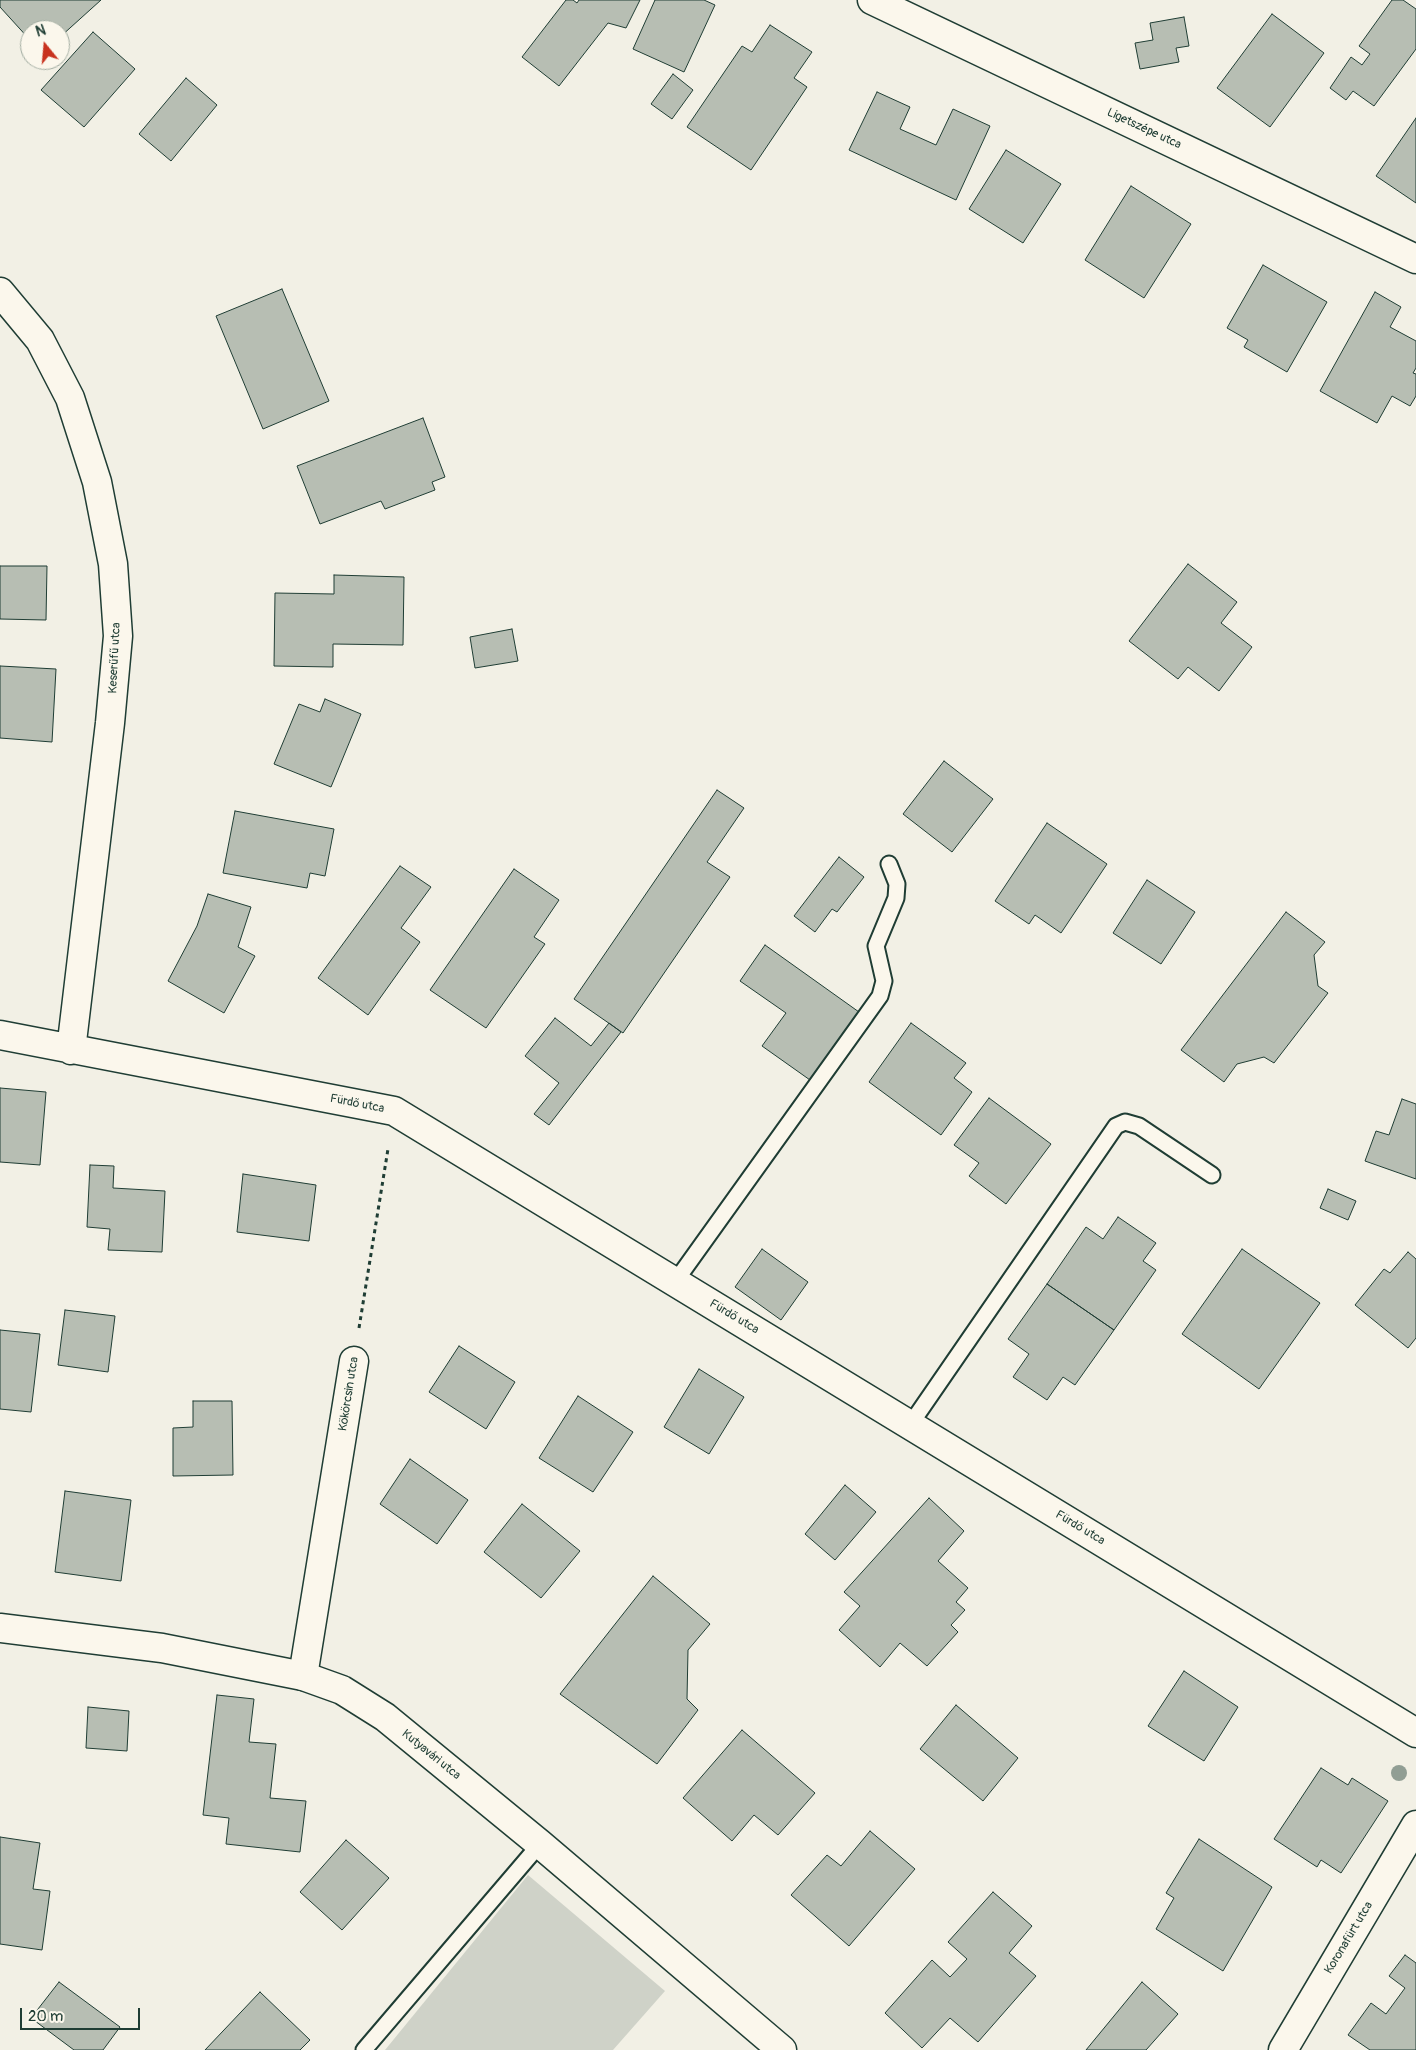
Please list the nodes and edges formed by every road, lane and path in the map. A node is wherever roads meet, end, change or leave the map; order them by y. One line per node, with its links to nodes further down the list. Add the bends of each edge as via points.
1 (872, 0): 2 (street, Ligetszépe utca)
2 (1416, 259)
3 (0, 292): 6 (street, Keserűfű utca, via 40,340 70,398 97,482 114,564 118,636)
4 (889, 864): 9 (lane, via 897,884 896,898 876,946 884,980 880,996)
5 (0, 1034): 6 (street, Fürdő utca)
6 (71, 1050): 7 (street, Fürdő utca)
7 (394, 1111): 9 (street, Fürdő utca); 10 (path, Kökörcsin utca)
8 (1212, 1175): 11 (lane, via 1139,1126 1125,1122 1116,1126)
9 (675, 1282): 11 (street, Fürdő utca)
10 (354, 1361): 13 (street, Kökörcsin utca)
11 (910, 1425): 14 (street, Fürdő utca)
12 (0, 1628): 13 (street, Kutyavári utca, via 162,1648)
13 (303, 1676): 16 (street, Kutyavári utca, via 342,1690 385,1717)
14 (1416, 1733)
15 (1416, 1825): 19 (street, Koronafürt utca)
16 (540, 1844): 17 (lane); 18 (street, Kutyavári utca)
17 (364, 2050)
18 (782, 2050)
19 (1283, 2050)

